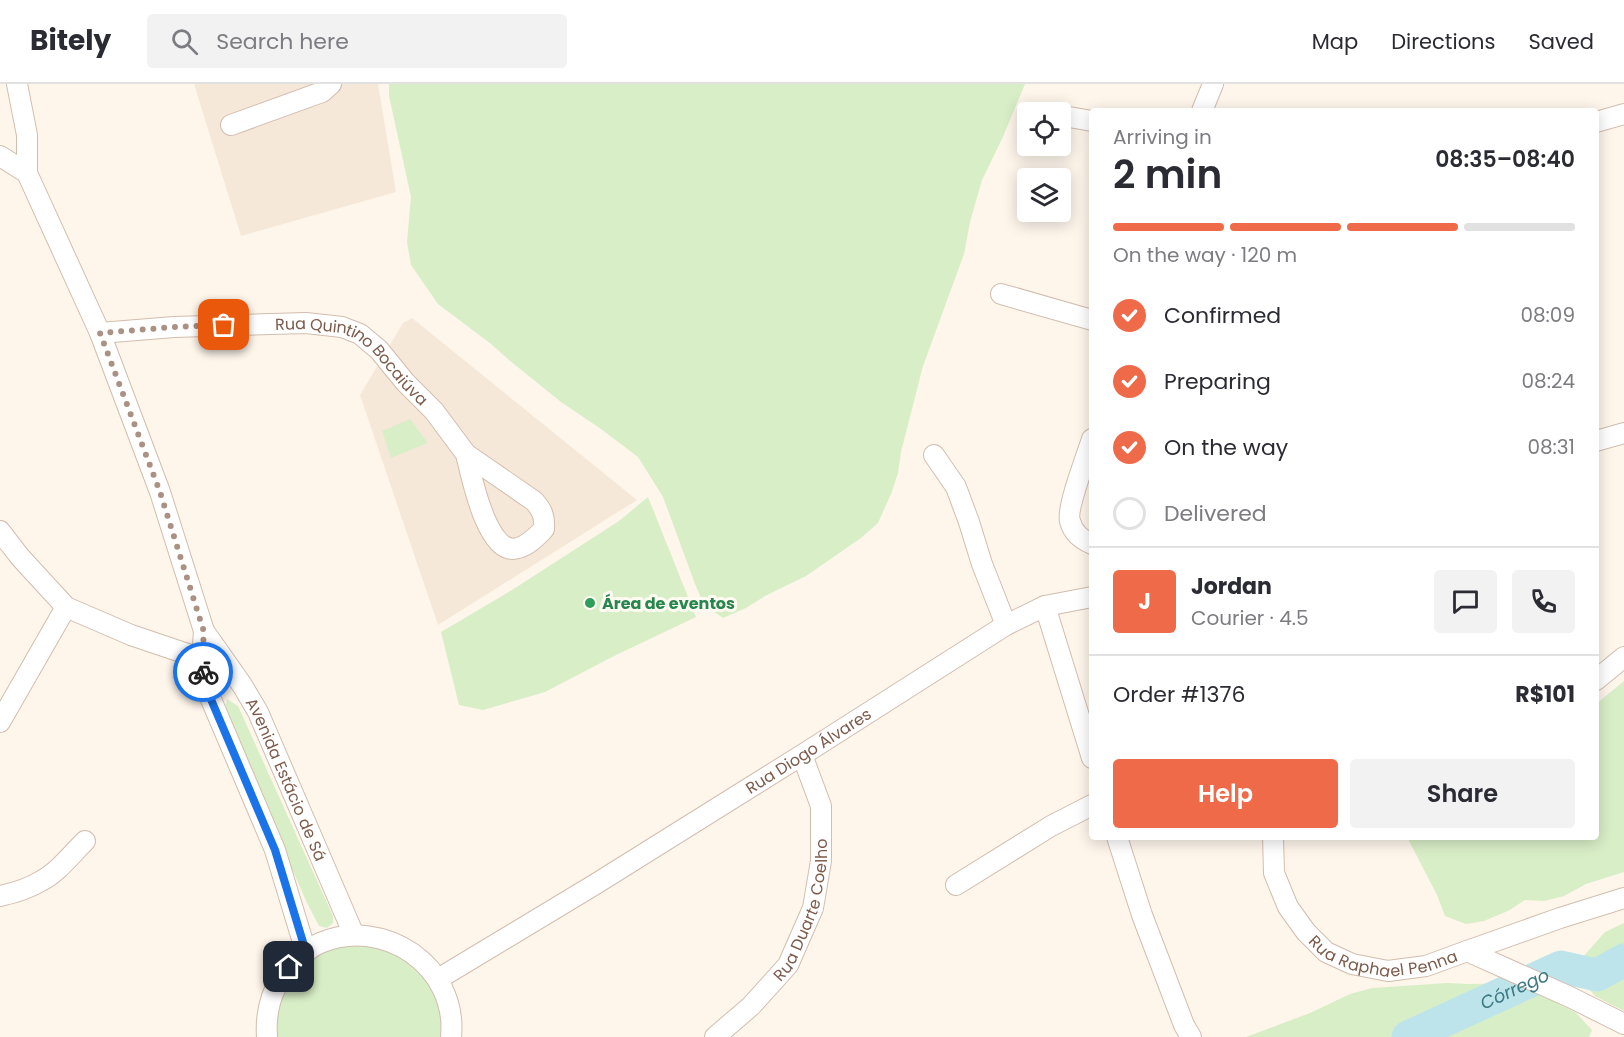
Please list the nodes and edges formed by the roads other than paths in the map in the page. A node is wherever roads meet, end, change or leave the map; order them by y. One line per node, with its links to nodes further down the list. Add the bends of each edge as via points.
1 (17, 84): 11 (street, Avenida Estácio de Sá, via 27,135)
2 (331, 84): 9 (street, via 322,92)
3 (1213, 84): 4 (street)
4 (1203, 108)
5 (1624, 114): 8 (street)
6 (1071, 117): 7 (street)
7 (1089, 120)
8 (1599, 121)
9 (231, 124)
10 (0, 156): 11 (street)
11 (27, 173): 14 (street, Avenida Estácio de Sá)
12 (1001, 294): 13 (street)
13 (1089, 319)
14 (100, 333): 18 (street, Rua Quintino Bocaiúva, via 306,323 342,327 360,334 379,350 434,411); 26 (street, Avenida Estácio de Sá, via 160,492)
15 (1624, 433): 16 (street)
16 (1599, 440)
17 (1089, 448): 21 (street, via 1069,518 1080,538)
18 (466, 454): 18 (street, Rua Quintino Bocaiúva, via 542,510 544,529 532,541 517,549 506,548 494,537 481,510)
19 (934, 454): 25 (street, via 956,487)
20 (0, 531): 24 (street)
21 (1089, 542)
22 (1089, 598): 23 (street, Rua Diogo Álvares)
23 (1045, 606): 25 (street, Rua Diogo Álvares); 32 (street)
24 (66, 607): 28 (street); 31 (street)
25 (1006, 625): 33 (street, Rua Diogo Álvares)
26 (204, 632): 28 (street, Avenida Estácio de Sá); 29 (street, Avenida Estácio de Sá)
27 (1624, 657): 30 (street)
28 (202, 659): 29 (street); 43 (street, Avenida Estácio de Sá, via 204,683 275,850)
29 (225, 663): 41 (street, Avenida Estácio de Sá, via 258,712)
30 (1599, 678)
31 (0, 722)
32 (1089, 748)
33 (802, 755): 44 (street, Rua Diogo Álvares); 48 (street, Rua Duarte Coelho, via 821,806 820,861 813,908 788,965 751,1006)
34 (1089, 807): 38 (street, via 1051,826)
35 (1118, 840): 49 (street, via 1142,915)
36 (1273, 840): 42 (street, Rua Raphael Penna, via 1274,873 1288,908 1326,952 1352,964 1388,971 1426,966)
37 (85, 841): 39 (street, via 43,881)
38 (956, 885)
39 (0, 896)
40 (1624, 898): 42 (street)
41 (354, 935): 43 (street, via 318,944); 44 (street, via 396,943 419,958)
42 (1467, 951): 45 (street, Rua Raphael Penna)
43 (306, 952): 46 (street, via 281,976 272,994)
44 (438, 979): 47 (street, via 450,1012)
45 (1624, 1024)
46 (267, 1037)
47 (450, 1037)
48 (715, 1037)
49 (1191, 1037)

